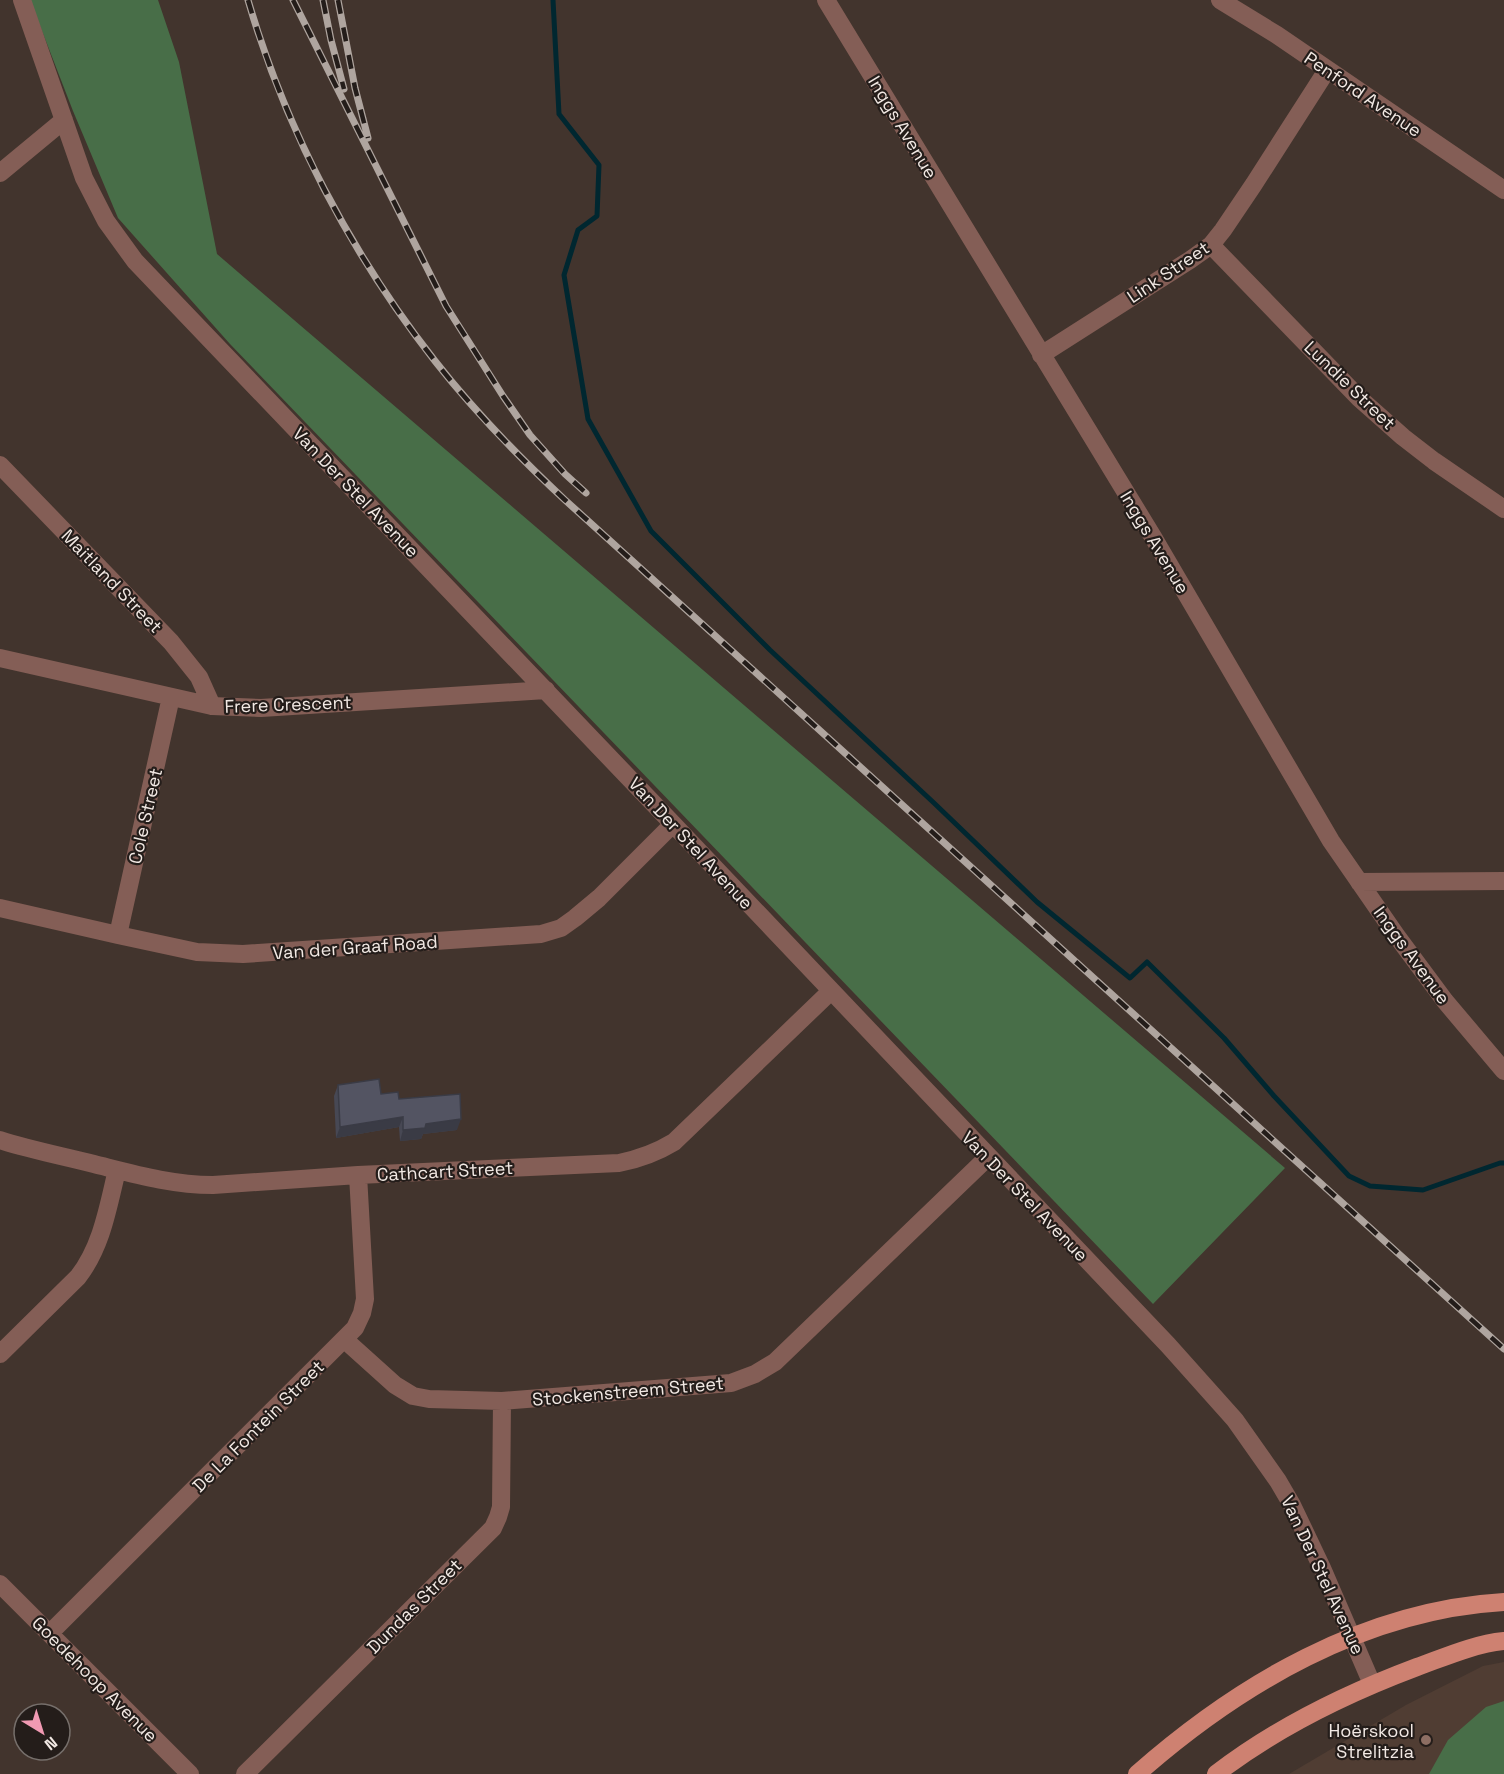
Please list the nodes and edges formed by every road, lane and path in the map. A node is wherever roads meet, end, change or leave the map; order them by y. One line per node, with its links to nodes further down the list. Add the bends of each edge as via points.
1 (22, 0): 5 (street, Van Der Stel Avenue)
2 (826, 0): 9 (street, Inggs Avenue)
3 (1220, 0): 4 (street, Penford Avenue)
4 (1327, 70): 7 (street, Penford Avenue); 8 (street, Link Street)
5 (64, 120): 6 (street); 13 (street, Van Der Stel Avenue, via 84,178 135,261)
6 (0, 173)
7 (1499, 183)
8 (1211, 245): 9 (street, Link Street); 11 (street, Lundie Street, via 1359,398 1434,461)
9 (1041, 355): 17 (street, Inggs Avenue)
10 (0, 465): 15 (street, Maitland Street, via 171,642 199,677)
11 (1504, 509)
12 (0, 658): 14 (street, Frere Crescent)
13 (546, 690): 15 (street, Frere Crescent, via 271,708); 16 (street, Van Der Stel Avenue)
14 (171, 697): 15 (street, Frere Crescent); 20 (street, Cole Street)
15 (212, 706)
16 (673, 824): 20 (street, Van der Graaf Road, via 586,909 551,932 243,954 197,952); 21 (street, Van Der Stel Avenue)
17 (1359, 882): 18 (street); 22 (street, Inggs Avenue, via 1445,1001)
18 (1504, 882)
19 (0, 908): 20 (street, Van der Graaf Road)
20 (118, 936)
21 (831, 991): 24 (street, Van Der Stel Avenue); 26 (street, Cathcart Street, via 674,1142 657,1152 619,1163)
22 (1504, 1071)
23 (0, 1140): 25 (street, Cathcart Street)
24 (988, 1157): 29 (street, Stockenstreem Street, via 775,1362 754,1374 730,1383); 33 (street, Van Der Stel Avenue, via 1235,1420 1292,1505)
25 (117, 1170): 26 (street, Cathcart Street, via 194,1185); 28 (street, via 92,1258 78,1277)
26 (358, 1175): 27 (street, De La Fontein Street, via 365,1299 355,1328)
27 (345, 1340): 29 (street, Stockenstreem Street, via 413,1396); 32 (street, De La Fontein Street)
28 (0, 1354)
29 (502, 1401): 37 (street, Dundas Street, via 501,1507 493,1528)
30 (0, 1584): 32 (street, Goedehoop Avenue)
31 (1504, 1602): 33 (main road, via 1446,1608)
32 (50, 1633): 36 (street, Goedehoop Avenue)
33 (1352, 1636): 35 (street, Van Der Stel Avenue); 38 (main road, via 1249,1689 1190,1728)
34 (1504, 1641): 35 (main road, via 1454,1653)
35 (1372, 1684): 39 (main road, via 1282,1729)
36 (190, 1774)
37 (245, 1774)
38 (1137, 1774)
39 (1216, 1774)

